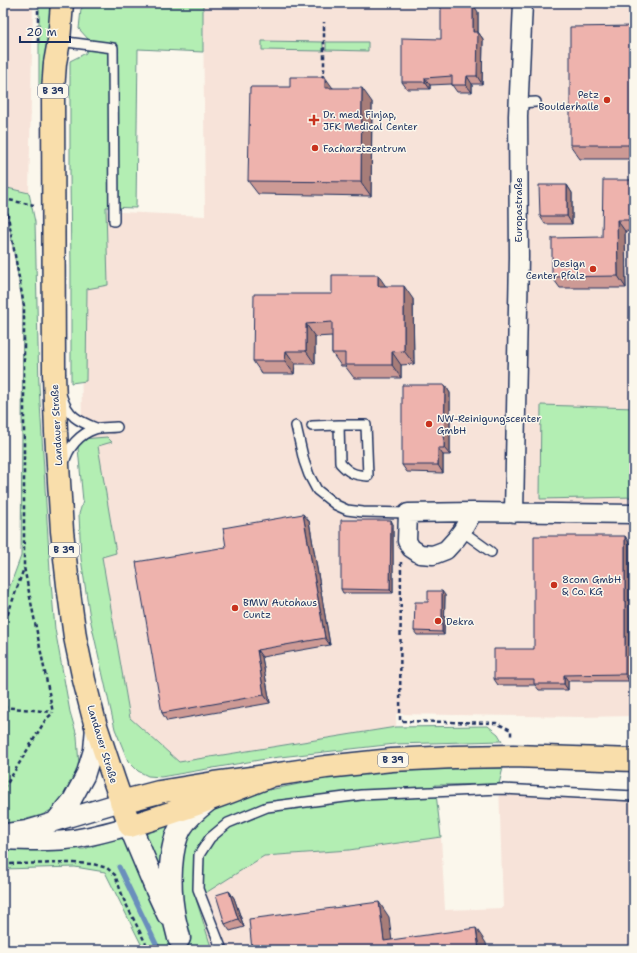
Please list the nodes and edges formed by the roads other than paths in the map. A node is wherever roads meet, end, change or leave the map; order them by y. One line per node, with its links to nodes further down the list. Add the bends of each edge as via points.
1 (62, 3): 4 (main road, Landauer Straße / B 39)
2 (74, 3): 4 (main road, Landauer Straße / B 39)
3 (522, 3): 6 (street, Europastraße)
4 (58, 40): 7 (lane, via 114,48); 8 (main road, Landauer Straße / B 39, via 53,91)
5 (536, 102): 6 (lane)
6 (518, 103): 17 (street, Europastraße, via 519,257)
7 (114, 221)
8 (54, 374): 13 (lane, via 64,405 70,414); 14 (main road, Landauer Straße / B 39)
9 (339, 425): 9 (lane, via 340,463 348,472 368,476 366,425); 11 (lane)
10 (296, 426): 16 (lane, via 309,475 317,490 336,505 347,510 363,512)
11 (312, 426)
12 (117, 427): 13 (lane)
13 (96, 428): 14 (lane, via 74,442)
14 (59, 478): 21 (main road, Landauer Straße / B 39, via 62,531 75,637)
15 (473, 512): 16 (street); 17 (street); 19 (street)
16 (408, 513): 19 (street, via 407,541 411,548 420,554 432,555 446,550)
17 (514, 513): 18 (street)
18 (634, 514)
19 (462, 532): 20 (lane)
20 (491, 552)
21 (95, 723): 26 (main road, Landauer Straße / B 39); 27 (street, via 93,750 85,776 72,800)
22 (634, 760): 23 (main road, B 39, via 454,757 392,760)
23 (273, 775): 25 (main road, B 39); 26 (main road, B 39, via 159,792)
24 (634, 796): 32 (lane, via 501,789 361,795 267,807 228,823 210,838 199,855 198,889)
25 (207, 801): 28 (main road, B 39); 31 (main road, via 191,814 181,827 172,862 173,911)
26 (122, 802): 27 (street); 28 (main road, B 39)
27 (55, 821): 29 (street)
28 (130, 826): 30 (street, via 67,840); 31 (main road)
29 (3, 834)
30 (3, 840)
31 (181, 944)
32 (222, 950)

